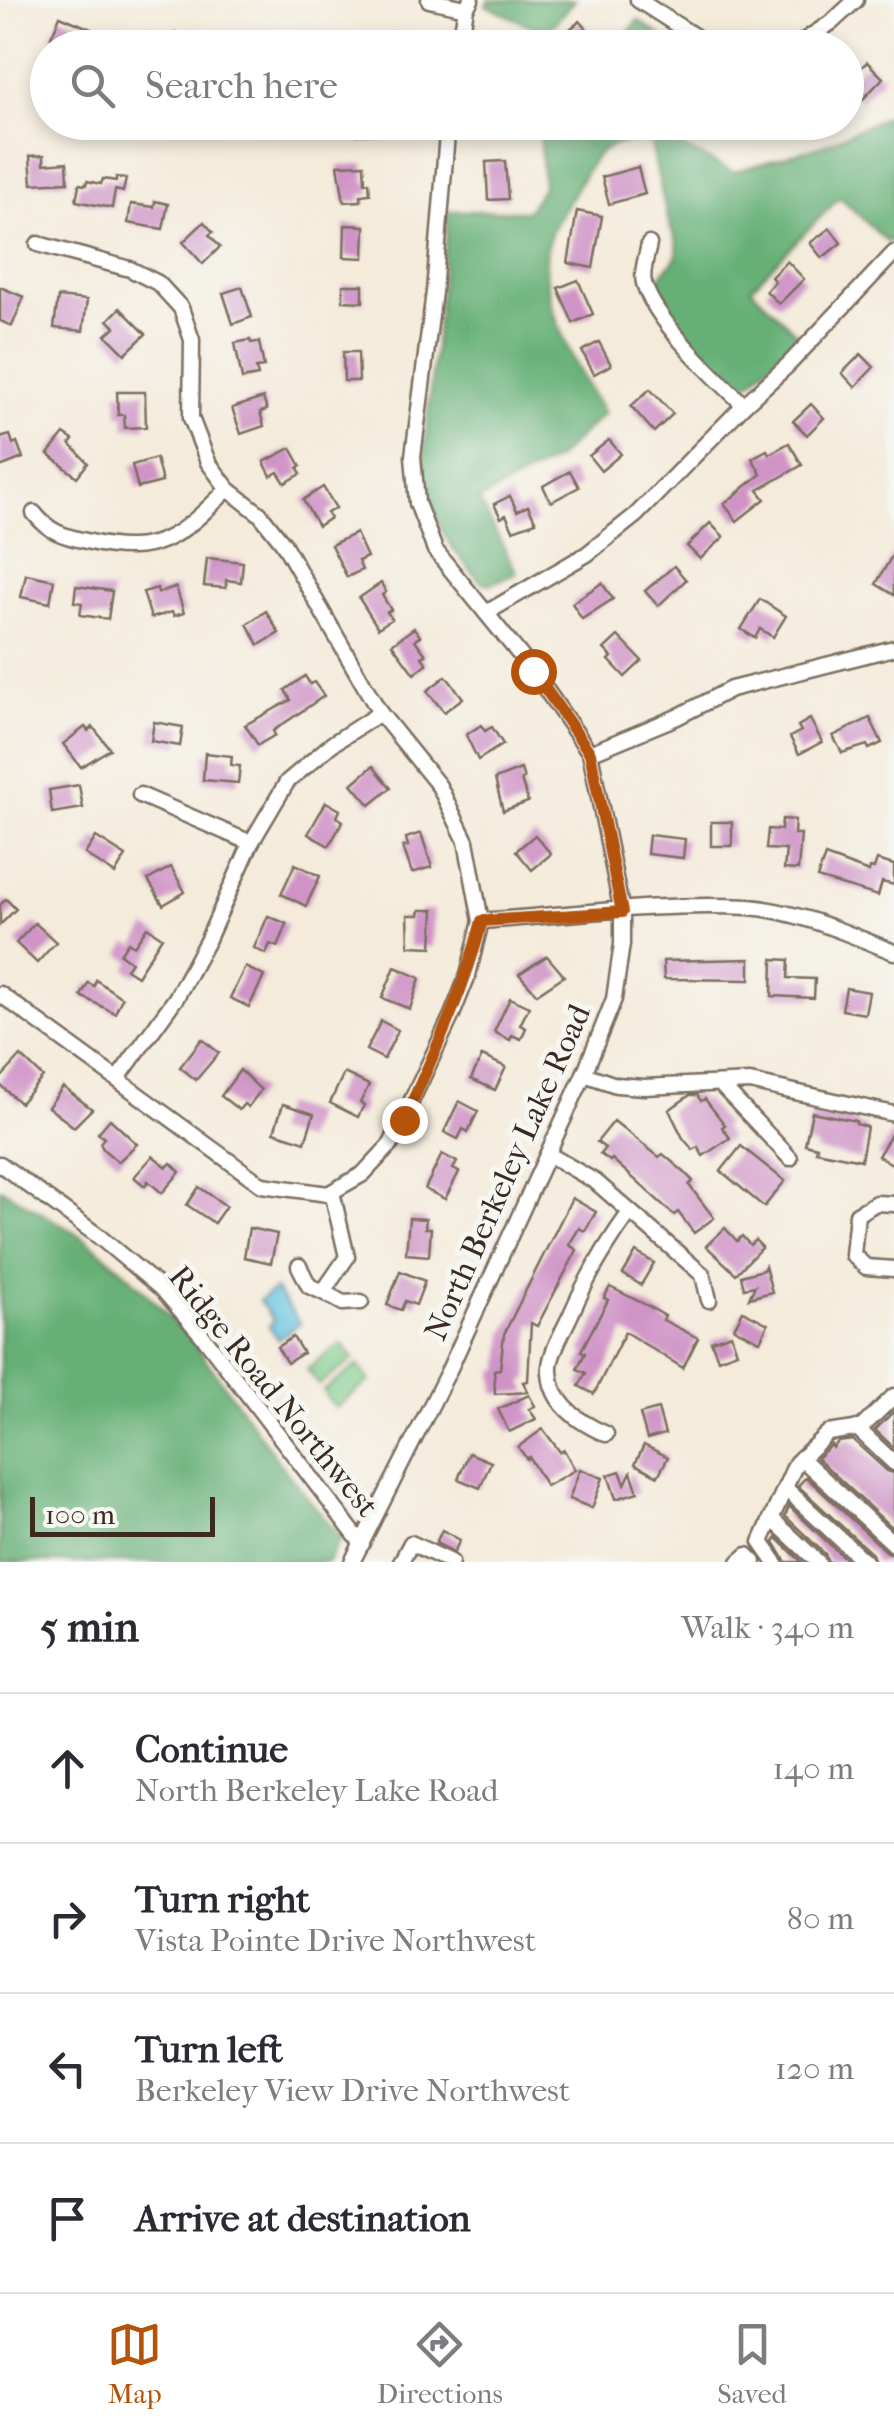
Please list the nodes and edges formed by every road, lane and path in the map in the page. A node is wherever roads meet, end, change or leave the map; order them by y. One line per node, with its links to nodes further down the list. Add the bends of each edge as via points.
1 (429, 0): 4 (street)
2 (638, 0): 6 (street)
3 (856, 0): 7 (street)
4 (469, 4): 5 (street)
5 (462, 30)
6 (685, 30)
7 (820, 30)
8 (447, 140): 15 (street, North Berkeley Lake Road, via 412,456 417,503 434,550)
9 (38, 244): 13 (street, via 130,268 158,283 181,308 192,340 191,418 208,462)
10 (649, 244): 12 (street, via 642,280 653,300 672,330)
11 (894, 252): 12 (street)
12 (744, 405): 15 (street, via 636,516 587,554)
13 (228, 489): 14 (street, via 168,540 123,549 58,535); 17 (street, via 260,514 289,553)
14 (34, 513)
15 (486, 613): 18 (street, North Berkeley Lake Road)
16 (894, 648): 18 (street, via 732,690)
17 (380, 712): 20 (street, via 296,772); 22 (street, via 456,816)
18 (590, 753): 21 (street, North Berkeley Lake Road)
19 (140, 794): 20 (street)
20 (251, 843): 26 (street, via 176,998)
21 (622, 912): 22 (street); 23 (street, via 750,908 821,923); 25 (street, North Berkeley Lake Road, via 614,999)
22 (482, 921): 32 (street, via 452,1015 391,1144 363,1174)
23 (894, 952)
24 (0, 994): 26 (street)
25 (584, 1074): 27 (street, via 616,1085); 29 (street, North Berkeley Lake Road)
26 (118, 1078): 32 (street, via 262,1185)
27 (720, 1084): 28 (street, via 750,1082); 30 (street)
28 (894, 1114)
29 (548, 1154): 34 (street); 47 (street, North Berkeley Lake Road)
30 (790, 1158)
31 (0, 1164): 47 (street, Ridge Road Northwest, via 163,1290)
32 (332, 1192): 37 (street, via 347,1257)
33 (894, 1204): 36 (street, via 876,1203 857,1214 852,1255 866,1267)
34 (630, 1212): 38 (street, via 702,1275); 42 (street, via 590,1270 550,1365 562,1405)
35 (298, 1266): 37 (street, via 309,1286)
36 (894, 1268)
37 (323, 1292): 39 (street, via 344,1303)
38 (709, 1300)
39 (361, 1302)
40 (894, 1396): 41 (street)
41 (857, 1428): 43 (street, via 828,1433); 44 (street)
42 (606, 1434)
43 (802, 1458): 45 (street); 48 (street)
44 (894, 1464)
45 (785, 1488): 46 (street); 56 (street)
46 (771, 1518): 54 (street, via 761,1542); 55 (street)
47 (362, 1544): 49 (street, North Berkeley Lake Road)
48 (894, 1544)
49 (352, 1562)
50 (400, 1562): 51 (street, via 411,1543)
51 (451, 1562)
52 (739, 1562): 53 (street, via 747,1555)
53 (754, 1562)
54 (775, 1562)
55 (818, 1562)
56 (864, 1562)

